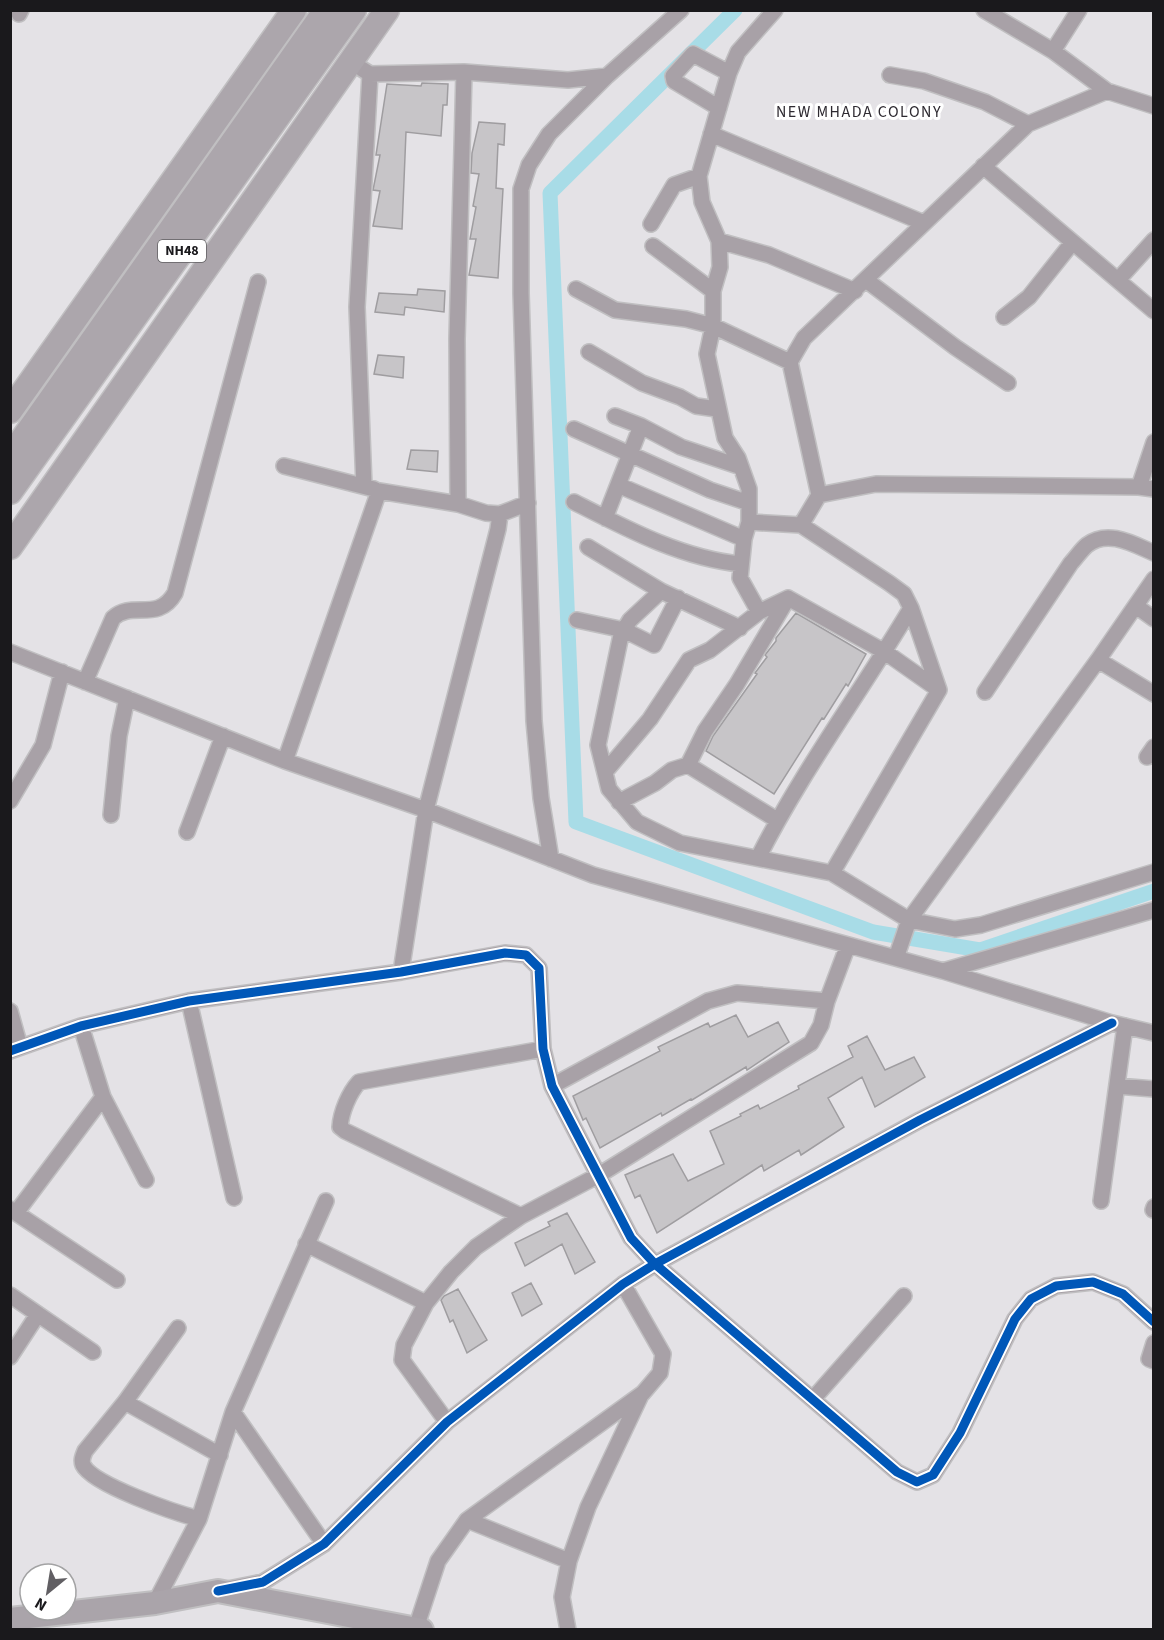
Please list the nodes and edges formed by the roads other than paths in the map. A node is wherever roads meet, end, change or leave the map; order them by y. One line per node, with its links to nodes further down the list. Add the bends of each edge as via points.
1 (294, 10): 40 (highway)
2 (326, 10): 46 (highway, NH48)
3 (354, 10): 52 (highway, NH48)
4 (387, 10): 10 (highway)
5 (681, 10): 14 (street)
6 (775, 10): 12 (street, via 738,52)
7 (1078, 10): 9 (street)
8 (994, 13): 9 (street)
9 (1053, 51): 15 (street)
10 (360, 68): 11 (street); 50 (street, via 357,307); 64 (highway)
11 (464, 72): 14 (street, via 568,80); 57 (street, via 457,339)
12 (729, 73): 17 (street); 17 (street, via 693,54 673,76 674,81)
13 (890, 75): 18 (street, via 924,81 985,102)
14 (607, 76): 55 (street, via 549,134 521,189)
15 (1107, 91): 16 (street); 18 (street)
16 (1154, 106)
17 (719, 108): 19 (street)
18 (1028, 124): 20 (street)
19 (711, 134): 21 (street); 23 (street)
20 (983, 166): 23 (street); 26 (street)
21 (699, 176): 22 (street, via 674,185); 25 (street, via 702,202)
22 (651, 224)
23 (924, 224): 30 (street)
24 (1154, 240): 28 (street)
25 (719, 241): 30 (street); 32 (street, via 720,267)
26 (1072, 243): 28 (street); 34 (street, via 1029,297)
27 (653, 246): 32 (street)
28 (1118, 280): 33 (street)
29 (258, 282): 82 (street, via 176,593 165,607 124,612 113,618)
30 (860, 285): 37 (street, via 804,338); 38 (street)
31 (576, 289): 35 (street, via 615,310)
32 (713, 291): 35 (street)
33 (1154, 311)
34 (1004, 317)
35 (713, 326): 37 (street); 39 (street, via 707,354)
36 (589, 352): 39 (street, via 642,383 696,406)
37 (790, 362): 53 (street)
38 (1008, 383)
39 (717, 409): 48 (street, via 725,438)
40 (10, 411)
41 (615, 416): 42 (street)
42 (641, 426): 45 (street); 48 (street, via 681,447)
43 (574, 429): 45 (street)
44 (1154, 442): 51 (street)
45 (631, 454): 49 (street); 56 (street)
46 (10, 457)
47 (284, 466): 50 (street)
48 (741, 467): 56 (street, via 749,489)
49 (618, 485): 59 (street); 62 (street)
50 (372, 488): 57 (street); 88 (street)
51 (1146, 488): 53 (street, via 876,484)
52 (10, 492)
53 (819, 495): 61 (street)
54 (574, 502): 59 (street)
55 (528, 503): 58 (street); 98 (street, via 534,721)
56 (749, 503): 60 (street)
57 (458, 504): 58 (street)
58 (500, 514): 93 (street)
59 (605, 518): 66 (street, via 687,553)
60 (749, 522): 61 (street); 62 (street)
61 (801, 525): 72 (street, via 904,594)
62 (744, 539): 66 (street)
63 (588, 546): 68 (street)
64 (10, 547)
65 (1154, 553): 84 (street, via 1117,538 1087,545)
66 (741, 564): 73 (street, via 740,578)
67 (1154, 579): 71 (street)
68 (661, 591): 69 (street); 77 (street)
69 (678, 598): 76 (street); 77 (street, via 654,645)
70 (788, 598): 73 (street); 79 (street); 89 (street)
71 (1136, 606): 74 (street); 80 (street)
72 (910, 608): 79 (street); 83 (street)
73 (759, 612): 76 (street)
74 (1154, 619)
75 (577, 620): 77 (street)
76 (740, 628): 90 (street, via 689,660 650,719)
77 (624, 630): 90 (street, via 598,745)
78 (10, 652): 81 (street)
79 (885, 652): 83 (street); 95 (street)
80 (1098, 660): 85 (street); 102 (street)
81 (62, 672): 82 (street); 91 (street, via 43,745)
82 (85, 682): 86 (street)
83 (939, 690): 100 (street)
84 (985, 692)
85 (1154, 694)
86 (127, 699): 87 (street); 94 (street)
87 (223, 736): 88 (street); 96 (street)
88 (285, 761): 93 (street)
89 (688, 765): 92 (street, via 672,770); 95 (street)
90 (605, 772): 92 (street, via 609,789)
91 (10, 801)
92 (620, 802): 97 (street, via 637,822 680,843)
93 (426, 810): 98 (street); 106 (street)
94 (111, 815)
95 (777, 820): 97 (street)
96 (187, 832)
97 (758, 858): 100 (street)
98 (551, 859): 103 (street, via 593,875)
99 (1154, 872): 102 (street, via 981,925 955,929)
100 (832, 873): 102 (street)
101 (1154, 910): 105 (street)
102 (907, 924): 104 (street)
103 (848, 945): 104 (street); 108 (street)
104 (897, 955): 105 (street)
105 (943, 971): 110 (street)
106 (401, 972): 107 (street); 114 (street, via 505,953 526,955 539,968)
107 (189, 1001): 111 (street); 121 (street)
108 (827, 1001): 115 (street, via 737,993 708,1001); 119 (street, via 811,1044)
109 (10, 1011): 113 (street)
110 (1119, 1025): 112 (street); 116 (street); 127 (street, via 920,1120)
111 (81, 1026): 113 (street); 118 (street)
112 (1154, 1033)
113 (16, 1049)
114 (543, 1049): 115 (street); 125 (street, via 359,1083 341,1118 340,1127 345,1131)
115 (552, 1086): 119 (street)
116 (1117, 1086): 117 (street); 123 (street)
117 (1154, 1089)
118 (103, 1097): 120 (street); 124 (street)
119 (598, 1175): 125 (street); 127 (street, via 631,1238)
120 (146, 1180)
121 (234, 1198)
122 (326, 1201): 126 (street)
123 (1101, 1201)
124 (14, 1211): 128 (street)
125 (521, 1216): 132 (street, via 476,1247)
126 (306, 1244): 132 (street); 143 (street)
127 (655, 1264): 129 (street); 141 (street)
128 (117, 1280)
129 (623, 1284): 140 (street, via 663,1353 660,1373); 144 (street)
130 (10, 1295): 133 (street)
131 (904, 1296): 141 (street)
132 (426, 1303): 144 (street, via 404,1345 402,1360)
133 (38, 1314): 137 (street); 138 (street)
134 (1154, 1322): 141 (street, via 1123,1294 1093,1282 1056,1286 1031,1299 1015,1319 960,1433 933,1475 917,1482 897,1472)
135 (178, 1328): 142 (street)
136 (1154, 1343): 139 (street, via 1149,1359)
137 (93, 1352)
138 (10, 1357)
139 (1154, 1361)
140 (643, 1393): 147 (street); 149 (street, via 588,1508)
141 (813, 1399)
142 (125, 1402): 145 (street); 146 (street, via 85,1451 82,1464 107,1483 162,1509)
143 (233, 1412): 145 (street); 148 (street)
144 (447, 1422): 148 (street)
145 (220, 1455): 146 (street)
146 (199, 1519): 151 (street)
147 (467, 1520): 149 (street); 154 (street, via 438,1561)
148 (324, 1545): 150 (street, via 263,1581)
149 (569, 1561): 155 (street, via 562,1597)
150 (219, 1592): 151 (main road); 153 (main road)
151 (155, 1603): 152 (main road)
152 (10, 1619)
153 (379, 1626): 154 (main road)
154 (419, 1629)
155 (568, 1629)

